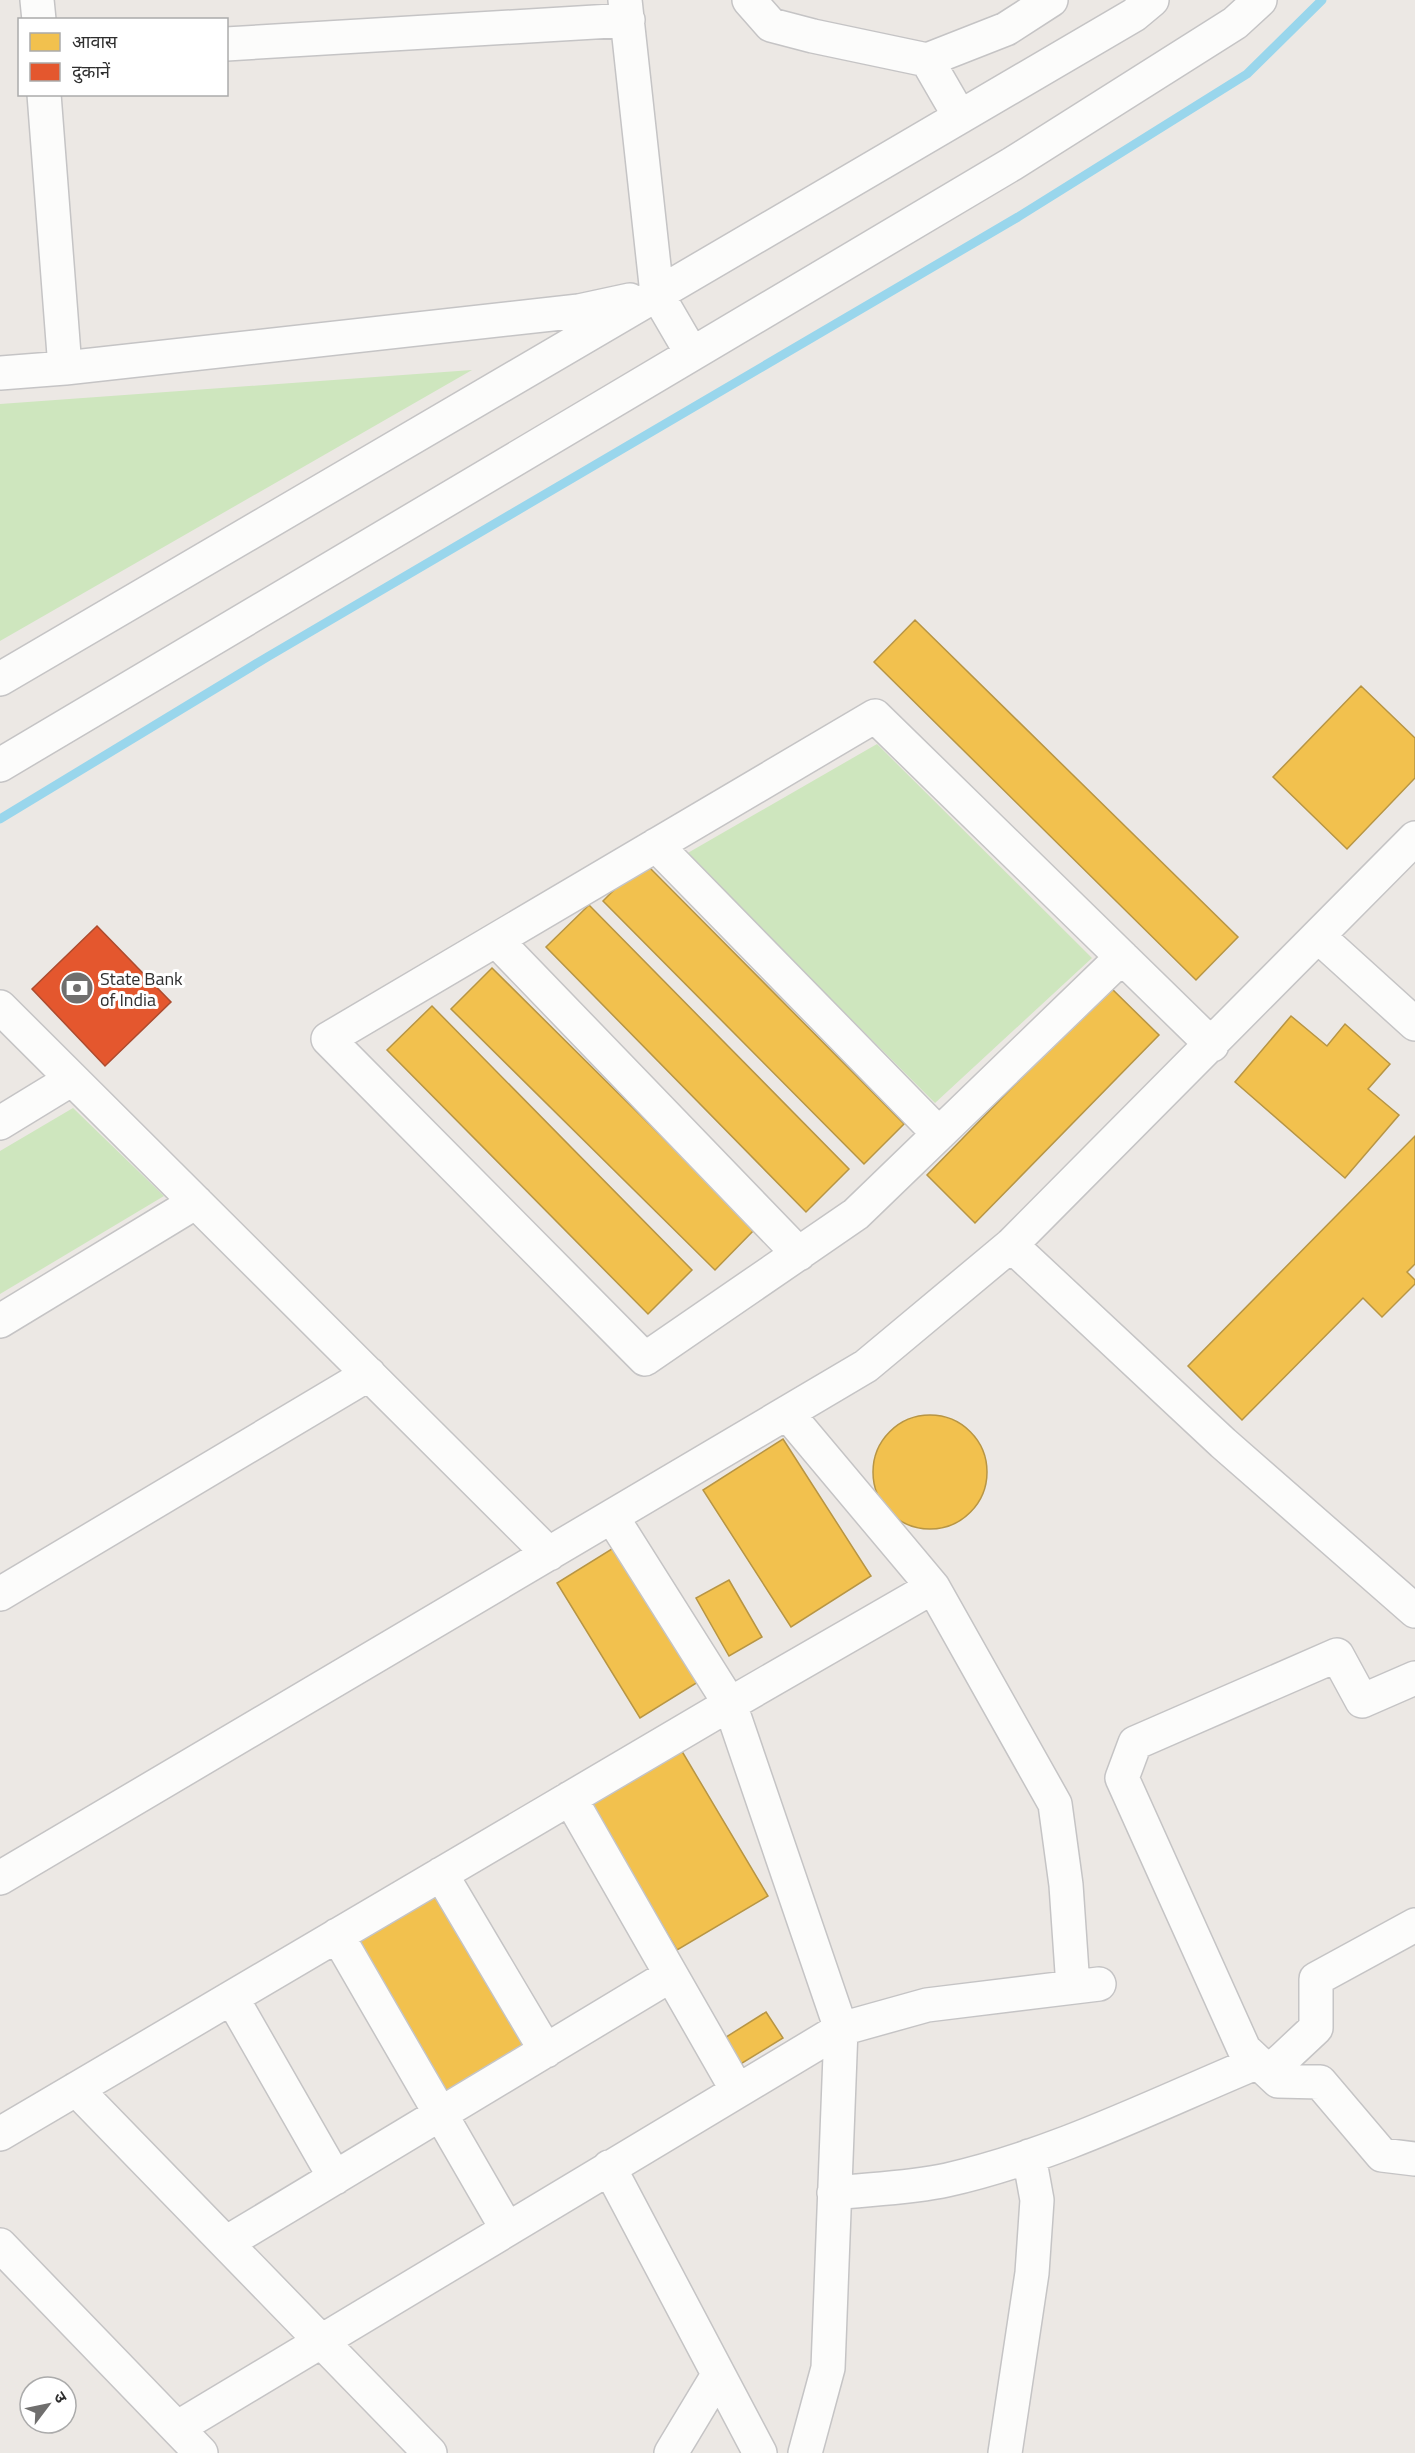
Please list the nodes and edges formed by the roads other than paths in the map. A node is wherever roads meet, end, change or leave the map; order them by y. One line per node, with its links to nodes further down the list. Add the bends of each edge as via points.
1 (37, 0): 7 (street)
2 (749, 0): 9 (street, via 771,25)
3 (1051, 0): 9 (street, via 1006,29)
4 (1152, 0): 11 (street, via 1134,15)
5 (1260, 0): 13 (street, via 1235,23 1012,165)
6 (627, 10): 8 (street); 12 (street)
7 (39, 18)
8 (228, 44)
9 (927, 60): 11 (street)
10 (44, 96): 14 (street)
11 (960, 117): 12 (street)
12 (657, 294): 13 (street); 14 (street, via 579,311); 16 (street)
13 (692, 354): 17 (street)
14 (65, 368): 15 (street)
15 (0, 373)
16 (0, 679)
17 (0, 765)
18 (1415, 838): 20 (street)
19 (657, 845): 21 (street); 22 (street, via 875,716); 28 (street)
20 (1319, 937): 24 (street); 25 (street)
21 (496, 940): 31 (street); 31 (street, via 328,1039 645,1359)
22 (1122, 957): 25 (street); 28 (street)
23 (0, 1007): 26 (street)
24 (1415, 1024)
25 (1212, 1045): 30 (street)
26 (72, 1079): 27 (street); 29 (street)
27 (0, 1123)
28 (939, 1134): 31 (street, via 856,1214)
29 (196, 1202): 32 (street); 33 (street)
30 (1011, 1245): 34 (street, via 866,1366); 39 (street, via 1223,1443)
31 (799, 1254)
32 (0, 1320)
33 (369, 1374): 36 (street); 38 (street)
34 (787, 1413): 35 (street); 37 (street)
35 (612, 1517): 36 (street); 41 (street)
36 (549, 1554): 44 (street)
37 (933, 1587): 41 (street); 49 (street, via 1055,1804 1086,1986 927,2006)
38 (0, 1594)
39 (1415, 1611)
40 (1415, 1678): 51 (street, via 1362,1701 1337,1655 1135,1743 1122,1778 1244,2049)
41 (730, 1704): 42 (street); 49 (street)
42 (570, 1798): 43 (street); 47 (street)
43 (441, 1874): 46 (street); 50 (street)
44 (0, 1878)
45 (1415, 1925): 51 (street, via 1316,1978 1316,2028)
46 (337, 1935): 48 (street); 54 (street)
47 (671, 1975): 50 (street); 53 (street)
48 (232, 1998): 52 (street); 59 (street)
49 (841, 2029): 53 (street); 60 (street)
50 (546, 2051): 54 (street)
51 (1263, 2067): 56 (street); 57 (street, via 1278,2081 1320,2082 1382,2155)
52 (76, 2089): 55 (street); 62 (street)
53 (738, 2090): 58 (street)
54 (440, 2114): 59 (street); 61 (street)
55 (0, 2134)
56 (1029, 2156): 60 (street, via 944,2181); 72 (street, via 1038,2200 1032,2273)
57 (1415, 2159)
58 (609, 2167): 61 (street); 65 (street)
59 (335, 2178): 62 (street)
60 (834, 2193): 71 (street, via 828,2368)
61 (507, 2229): 64 (street)
62 (226, 2243): 64 (street)
63 (0, 2245): 66 (street)
64 (321, 2341): 66 (street); 68 (street)
65 (718, 2375): 69 (street); 70 (street)
66 (177, 2428): 67 (street)
67 (201, 2453)
68 (430, 2453)
69 (671, 2453)
70 (760, 2453)
71 (805, 2453)
72 (1005, 2453)

